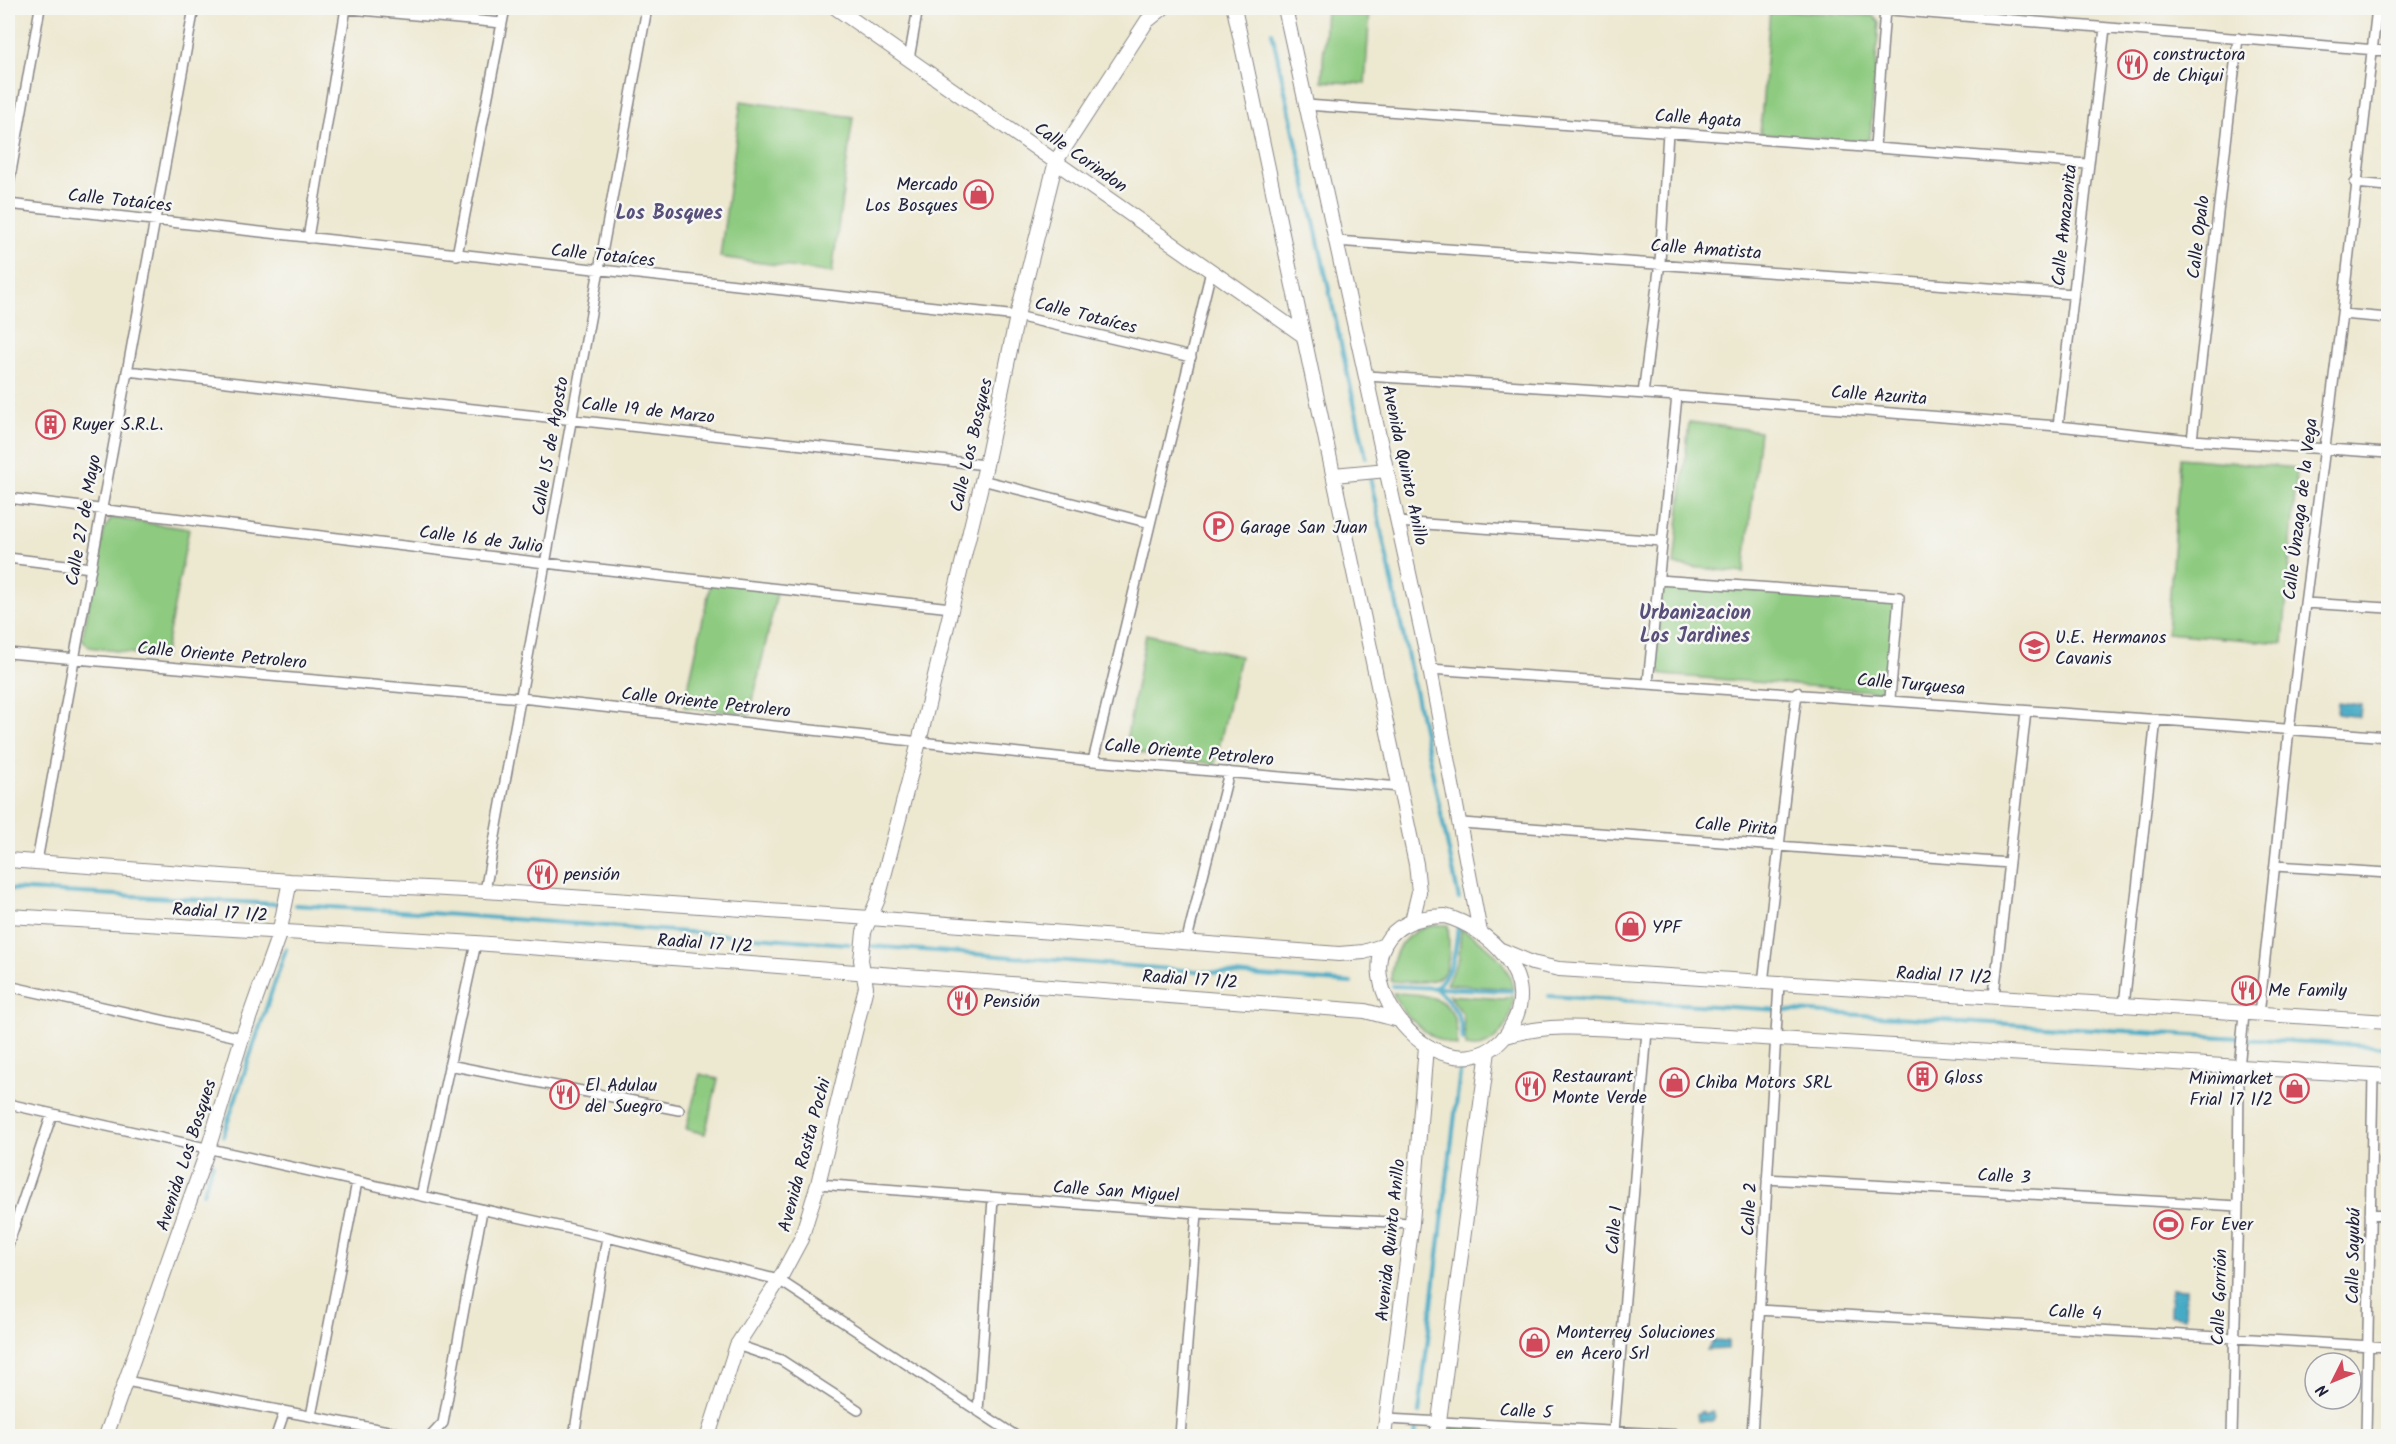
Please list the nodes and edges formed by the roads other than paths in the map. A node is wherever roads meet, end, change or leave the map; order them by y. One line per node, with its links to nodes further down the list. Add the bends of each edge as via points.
1 (40, 8): 29 (street)
2 (194, 8): 31 (street, Calle 27 de Mayo)
3 (340, 8): 4 (street)
4 (346, 8): 16 (street); 32 (street)
5 (505, 8): 16 (street)
6 (647, 8): 36 (street, Calle 15 de Agosto)
7 (836, 8): 21 (main road, Calle Corindon)
8 (918, 8): 21 (street)
9 (1163, 8): 25 (main road, Calle Los Bosques, via 1147,21)
10 (1233, 8): 42 (main road)
11 (1285, 8): 22 (main road, Avenida Quinto Anillo)
12 (1867, 8): 14 (street)
13 (2377, 8): 19 (street, Calle Únzaga de la Vega)
14 (1885, 9): 15 (street); 24 (street)
15 (1972, 11): 17 (street)
16 (502, 23): 34 (street)
17 (2105, 28): 18 (street); 26 (street, Calle Amazonita)
18 (2238, 38): 19 (street); 50 (street, Calle Opalo)
19 (2372, 50): 20 (street); 27 (street, Calle Únzaga de la Vega)
20 (2388, 51)
21 (909, 59): 25 (main road, Calle Corindon)
22 (1307, 105): 23 (street, Calle Agata); 33 (main road, Avenida Quinto Anillo)
23 (1668, 132): 24 (street, Calle Agata); 35 (street)
24 (1875, 147): 26 (street, Calle Agata)
25 (1056, 161): 37 (main road, Calle Corindon); 40 (main road, Calle Los Bosques)
26 (2087, 164): 38 (street, Calle Amazonita)
27 (2355, 183): 28 (street); 39 (street, Calle Únzaga de la Vega)
28 (2388, 186)
29 (8, 189)
30 (8, 204): 31 (street, Calle Totaíces)
31 (155, 221): 32 (street, Calle Totaíces); 44 (street, Calle 27 de Mayo)
32 (308, 238): 34 (street, Calle Totaíces)
33 (1336, 241): 35 (street, Calle Amatista); 45 (main road, Avenida Quinto Anillo)
34 (457, 255): 36 (street, Calle Totaíces)
35 (1660, 262): 38 (street, Calle Amatista); 46 (street)
36 (599, 271): 40 (street, Calle Totaíces); 48 (street, Calle 15 de Agosto)
37 (1211, 271): 42 (main road, Calle Corindon); 43 (street)
38 (2073, 294): 49 (street, Calle Amazonita)
39 (2342, 314): 41 (street); 51 (street, Calle Únzaga de la Vega)
40 (1017, 316): 43 (street, Calle Totaíces); 53 (main road, Calle Los Bosques)
41 (2388, 318)
42 (1304, 336): 55 (main road)
43 (1191, 357): 60 (street)
44 (127, 371): 48 (street, Calle 19 de Marzo); 58 (street, Calle 27 de Mayo)
45 (1367, 376): 46 (street, Calle Azurita); 54 (main road, Avenida Quinto Anillo)
46 (1644, 394): 47 (street, Calle Azurita)
47 (1677, 396): 49 (street, Calle Azurita); 61 (street)
48 (572, 418): 53 (street, Calle 19 de Marzo); 63 (street, Calle 15 de Agosto)
49 (2058, 426): 50 (street, Calle Azurita)
50 (2192, 440): 51 (street, Calle Azurita)
51 (2324, 448): 52 (street, Calle Azurita); 66 (street, Calle Únzaga de la Vega)
52 (2388, 453)
53 (986, 465): 56 (main road, Calle Los Bosques)
54 (1387, 470): 55 (main road); 59 (main road, Avenida Quinto Anillo)
55 (1334, 475): 83 (main road)
56 (982, 480): 60 (street); 67 (main road, Calle Los Bosques)
57 (8, 498): 58 (street, Calle 16 de Julio)
58 (102, 510): 63 (street, Calle 16 de Julio); 64 (street, Calle 27 de Mayo)
59 (1398, 522): 61 (street); 71 (main road, Avenida Quinto Anillo)
60 (1150, 523): 81 (street)
61 (1662, 541): 65 (street)
62 (8, 558): 64 (street)
63 (545, 563): 67 (street, Calle 16 de Julio); 74 (street, Calle 15 de Agosto)
64 (91, 568): 70 (street, Calle 27 de Mayo)
65 (1658, 580): 72 (street); 75 (street, via 1899,597)
66 (2305, 603): 68 (street); 78 (street, Calle Únzaga de la Vega)
67 (951, 608): 80 (main road, Calle Los Bosques)
68 (2388, 608)
69 (8, 653): 70 (street, Calle Oriente Petrolero)
70 (74, 658): 74 (street, Calle Oriente Petrolero); 87 (street, Calle 27 de Mayo)
71 (1430, 669): 72 (street, Calle Turquesa); 84 (main road, Avenida Quinto Anillo)
72 (1648, 683): 73 (street, Calle Turquesa)
73 (1797, 692): 75 (street, Calle Turquesa); 85 (street)
74 (520, 698): 80 (street, Calle Oriente Petrolero); 92 (street, Calle 15 de Agosto)
75 (1890, 698): 76 (street, Calle Turquesa)
76 (2026, 711): 77 (street, Calle Turquesa); 88 (street)
77 (2156, 719): 78 (street, Calle Turquesa); 107 (street)
78 (2289, 729): 79 (street, Calle Turquesa); 89 (street, Calle Únzaga de la Vega)
79 (2388, 737)
80 (919, 742): 81 (street, Calle Oriente Petrolero); 94 (main road, Calle Los Bosques)
81 (1093, 761): 82 (street, Calle Oriente Petrolero)
82 (1229, 772): 83 (street, Calle Oriente Petrolero); 99 (street)
83 (1400, 787): 95 (main road, via 1419,892)
84 (1462, 823): 85 (street, Calle Pirita); 96 (main road, Avenida Quinto Anillo)
85 (1779, 846): 88 (street, Calle Pirita); 103 (street)
86 (8, 860): 87 (main road, Radial 17 1/2)
87 (37, 861): 91 (main road, Radial 17 1/2)
88 (2009, 863): 106 (street)
89 (2275, 866): 90 (street); 108 (street, Calle Únzaga de la Vega)
90 (2388, 873)
91 (290, 881): 92 (main road, Radial 17 1/2); 97 (main road, Avenida Los Bosques)
92 (485, 891): 94 (main road, Radial 17 1/2)
93 (8, 916): 97 (main road, Radial 17 1/2)
94 (870, 918): 99 (main road, Radial 17 1/2); 102 (main road, Avenida Rosita Pochi, via 864,932)
95 (1412, 921): 96 (main road, via 1445,916 1464,921); 100 (main road, via 1395,930)
96 (1480, 932): 101 (main road)
97 (279, 934): 98 (main road, Radial 17 1/2); 115 (main road, Avenida Los Bosques)
98 (476, 943): 102 (main road, Radial 17 1/2); 119 (street)
99 (1186, 943): 100 (main road, Radial 17 1/2, via 1339,954)
100 (1382, 946): 110 (main road, via 1378,970 1383,991)
101 (1501, 950): 103 (main road, Radial 17 1/2, via 1559,969); 114 (main road, via 1520,986 1520,1011)
102 (863, 972): 110 (main road, Radial 17 1/2, via 1365,1011); 128 (main road, Avenida Rosita Pochi, via 866,987)
103 (1763, 983): 105 (main road, Radial 17 1/2)
104 (8, 986): 115 (street)
105 (1778, 990): 106 (main road, Radial 17 1/2); 113 (street, Calle 2)
106 (1994, 995): 107 (main road, Radial 17 1/2)
107 (2124, 1005): 109 (main road, Radial 17 1/2)
108 (2259, 1015): 109 (main road, Radial 17 1/2); 111 (main road, Radial 17 1/2)
109 (2243, 1019): 118 (street, Calle Gorrión)
110 (1399, 1020): 116 (main road)
111 (2388, 1023)
112 (1647, 1031): 113 (main road); 114 (main road, via 1551,1027); 152 (street, Calle 1)
113 (1775, 1035): 118 (main road); 126 (street, Calle 2)
114 (1506, 1036): 117 (main road)
115 (243, 1038): 125 (main road, Avenida Los Bosques)
116 (1426, 1046): 117 (main road, via 1449,1056 1468,1058); 136 (main road, Avenida Quinto Anillo)
117 (1488, 1051): 151 (main road)
118 (2239, 1064): 120 (main road); 131 (street, Calle Gorrión)
119 (449, 1065): 123 (street); 129 (street)
120 (2373, 1076): 121 (main road); 134 (street, Calle Sayubú)
121 (2388, 1076)
122 (8, 1104): 124 (street)
123 (679, 1110)
124 (52, 1114): 125 (street); 138 (street)
125 (208, 1149): 127 (street); 145 (main road, Avenida Los Bosques)
126 (1767, 1179): 131 (street, Calle 3); 140 (street, Calle 2)
127 (357, 1182): 129 (street); 149 (street)
128 (818, 1184): 130 (street, Calle San Miguel); 139 (main road, Avenida Rosita Pochi, via 801,1239)
129 (421, 1196): 132 (street)
130 (993, 1199): 133 (street, Calle San Miguel); 147 (street)
131 (2238, 1206): 141 (street, Calle Gorrión)
132 (482, 1211): 137 (street); 156 (street, via 443,1423)
133 (1197, 1213): 136 (street, Calle San Miguel); 160 (street)
134 (2370, 1214): 135 (street); 143 (street, Calle Sayubú)
135 (2388, 1215)
136 (1412, 1223): 150 (main road, Avenida Quinto Anillo)
137 (608, 1237): 139 (street); 157 (street)
138 (8, 1245)
139 (779, 1280): 142 (main road, Avenida Rosita Pochi); 147 (street)
140 (1759, 1310): 141 (street, Calle 4); 163 (street, Calle 2)
141 (2235, 1338): 143 (street, Calle 4); 164 (street, Calle Gorrión)
142 (737, 1345): 146 (street, via 781,1360); 158 (main road, Avenida Rosita Pochi)
143 (2368, 1345): 144 (street, Calle 4); 165 (street, Calle Sayubú)
144 (2388, 1347)
145 (126, 1382): 148 (street); 153 (main road, Avenida Los Bosques)
146 (858, 1410)
147 (978, 1411): 159 (street)
148 (284, 1413): 149 (street); 154 (street)
149 (311, 1416): 155 (street)
150 (1387, 1419): 151 (street, Calle 5); 161 (main road, Avenida Quinto Anillo)
151 (1438, 1430): 152 (street, Calle 5)
152 (1614, 1432): 162 (street, Calle 5)
153 (106, 1437)
154 (276, 1437)
155 (414, 1437)
156 (431, 1437)
157 (574, 1437)
158 (708, 1437)
159 (1016, 1437)
160 (1180, 1437)
161 (1384, 1437)
162 (1700, 1437)
163 (1752, 1437)
164 (2232, 1437)
165 (2366, 1437)

